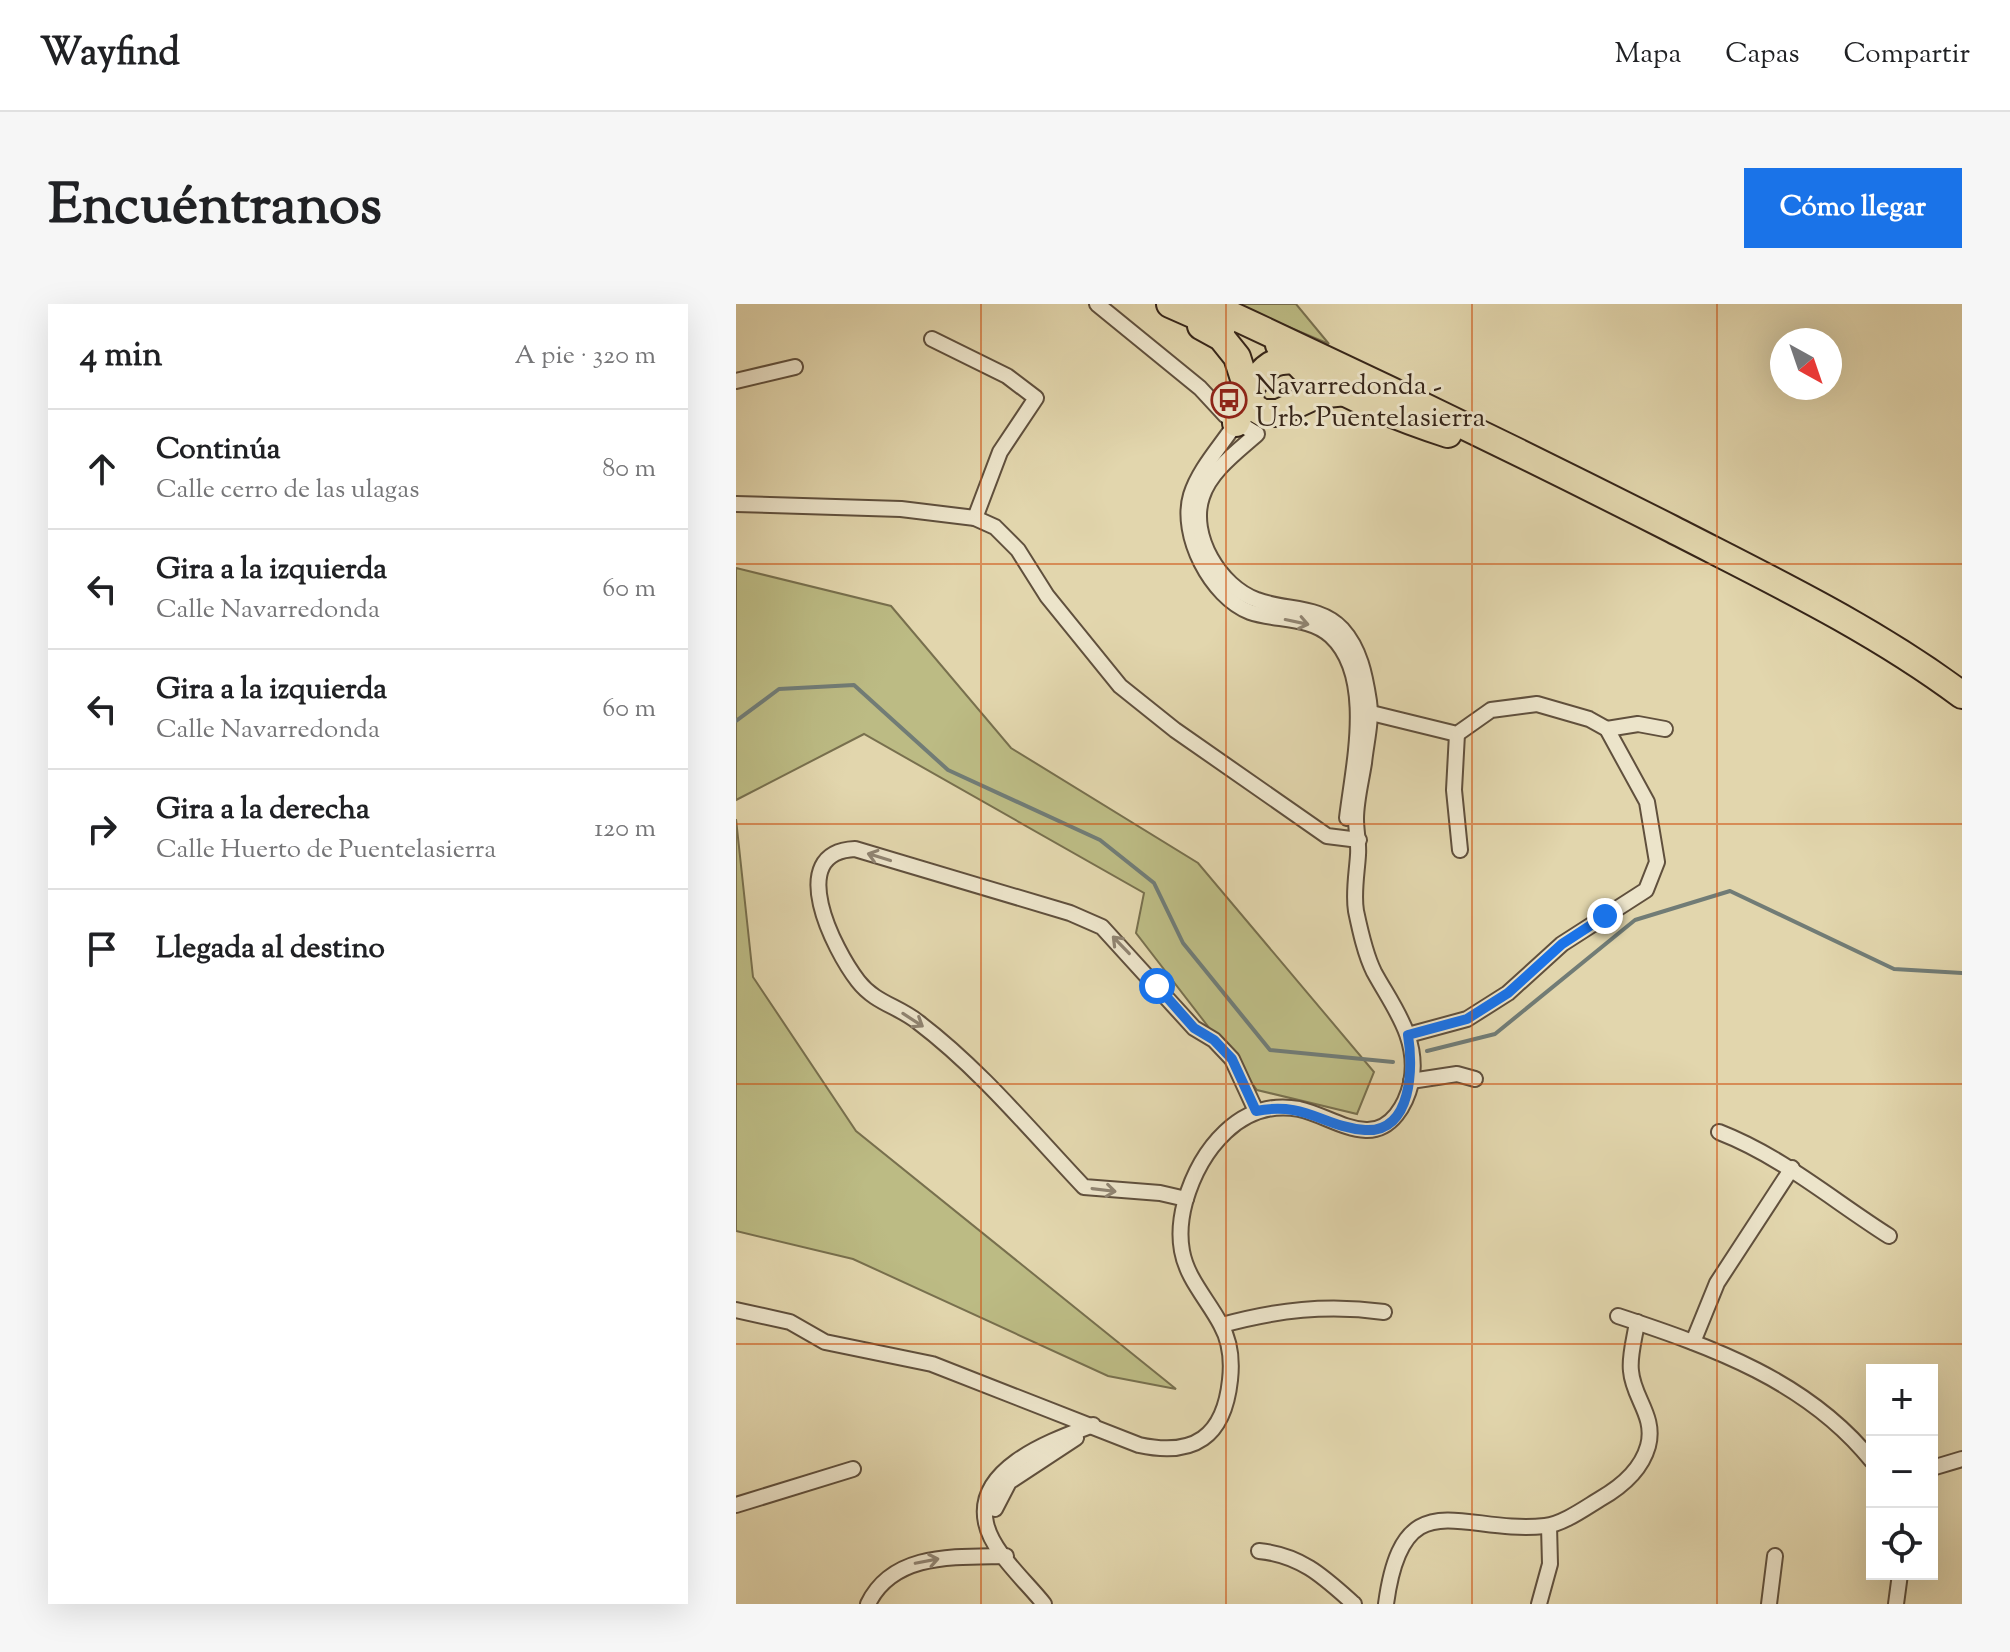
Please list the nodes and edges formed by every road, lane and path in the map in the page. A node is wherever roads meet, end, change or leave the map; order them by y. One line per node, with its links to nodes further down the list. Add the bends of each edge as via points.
1 (1097, 304): 14 (street)
2 (1159, 304): 11 (highway, via 1221,337 1237,357)
3 (1170, 304): 7 (highway)
4 (1207, 304): 5 (highway)
5 (1236, 317): 7 (highway, via 1252,333 1289,350); 12 (highway)
6 (932, 339): 17 (street, via 1007,376 1036,398 1000,452)
7 (1297, 361): 10 (highway, via 1306,372); 11 (highway, via 1278,361); 12 (highway, via 1309,359 1403,402); 13 (highway, via 1298,381); 15 (highway)
8 (795, 367): 9 (street)
9 (736, 381)
10 (1346, 392): 13 (highway, via 1317,395); 15 (highway)
11 (1248, 393): 13 (highway, via 1253,407); 14 (highway)
12 (1429, 407): 18 (highway)
13 (1278, 413): 14 (highway)
14 (1247, 428): 20 (street, via 1202,496 1204,543 1234,588 1257,600 1318,613 1340,627 1357,651); 20 (street, one-way to 20, via 1191,494 1188,512 1195,546 1208,574 1249,612 1311,625 1331,636)
15 (1448, 434): 18 (highway)
16 (736, 504): 17 (street, via 901,509)
17 (975, 518): 24 (street, via 995,527 1018,550 1047,596 1120,686 1327,836)
18 (1717, 552): 19 (highway, via 1860,628)
19 (1962, 695)
20 (1365, 710): 23 (street); 24 (street, via 1347,819)
21 (1607, 729): 22 (street, via 1638,724); 23 (street, via 1537,704 1491,710); 26 (street, via 1647,802 1657,862 1646,890 1580,931 1498,1000 1467,1019)
22 (1665, 729)
23 (1457, 734): 25 (street, via 1454,790)
24 (1359, 840): 26 (street, via 1358,919 1373,970)
25 (1460, 850)
26 (1408, 1035): 28 (street)
27 (1475, 1079): 28 (street, via 1457,1074)
28 (1411, 1081): 29 (street, via 1395,1116 1376,1129 1284,1107)
29 (1256, 1111): 32 (street, via 1240,1118 1215,1144); 32 (street, one-way to 32, via 1232,1059 1194,1028 1102,927 855,849 833,852 824,860 818,892 838,954 874,999 916,1020 937,1038 1084,1187)
30 (1719, 1132): 31 (street)
31 (1792, 1168): 33 (street); 39 (street, via 1717,1283)
32 (1186, 1199): 38 (street, via 1182,1252)
33 (1889, 1236)
34 (736, 1310): 40 (street, via 790,1322 825,1342 932,1364)
35 (1384, 1312): 38 (street, via 1297,1308)
36 (1618, 1316): 37 (street)
37 (1637, 1322): 39 (street); 46 (street, via 1630,1372 1650,1425 1643,1457 1618,1489)
38 (1222, 1325): 40 (street, via 1229,1346 1229,1388 1210,1436 1162,1450)
39 (1693, 1342): 41 (street, via 1773,1378 1822,1412)
40 (1093, 1425): 48 (street, via 1056,1439 1001,1475 988,1497 985,1522)
41 (1866, 1454)
42 (1962, 1459): 43 (street)
43 (1938, 1466)
44 (853, 1469): 45 (street)
45 (736, 1505)
46 (1549, 1526): 54 (street, via 1509,1527 1454,1518 1414,1530 1389,1581); 55 (street, via 1550,1564)
47 (1259, 1551): 53 (street, via 1309,1564)
48 (1006, 1556): 51 (street, one-way to 48, via 876,1586 918,1562); 52 (street)
49 (1775, 1556): 56 (street)
50 (1899, 1580): 57 (street)
51 (868, 1604)
52 (1044, 1604)
53 (1354, 1604)
54 (1386, 1604)
55 (1539, 1604)
56 (1769, 1604)
57 (1896, 1604)

